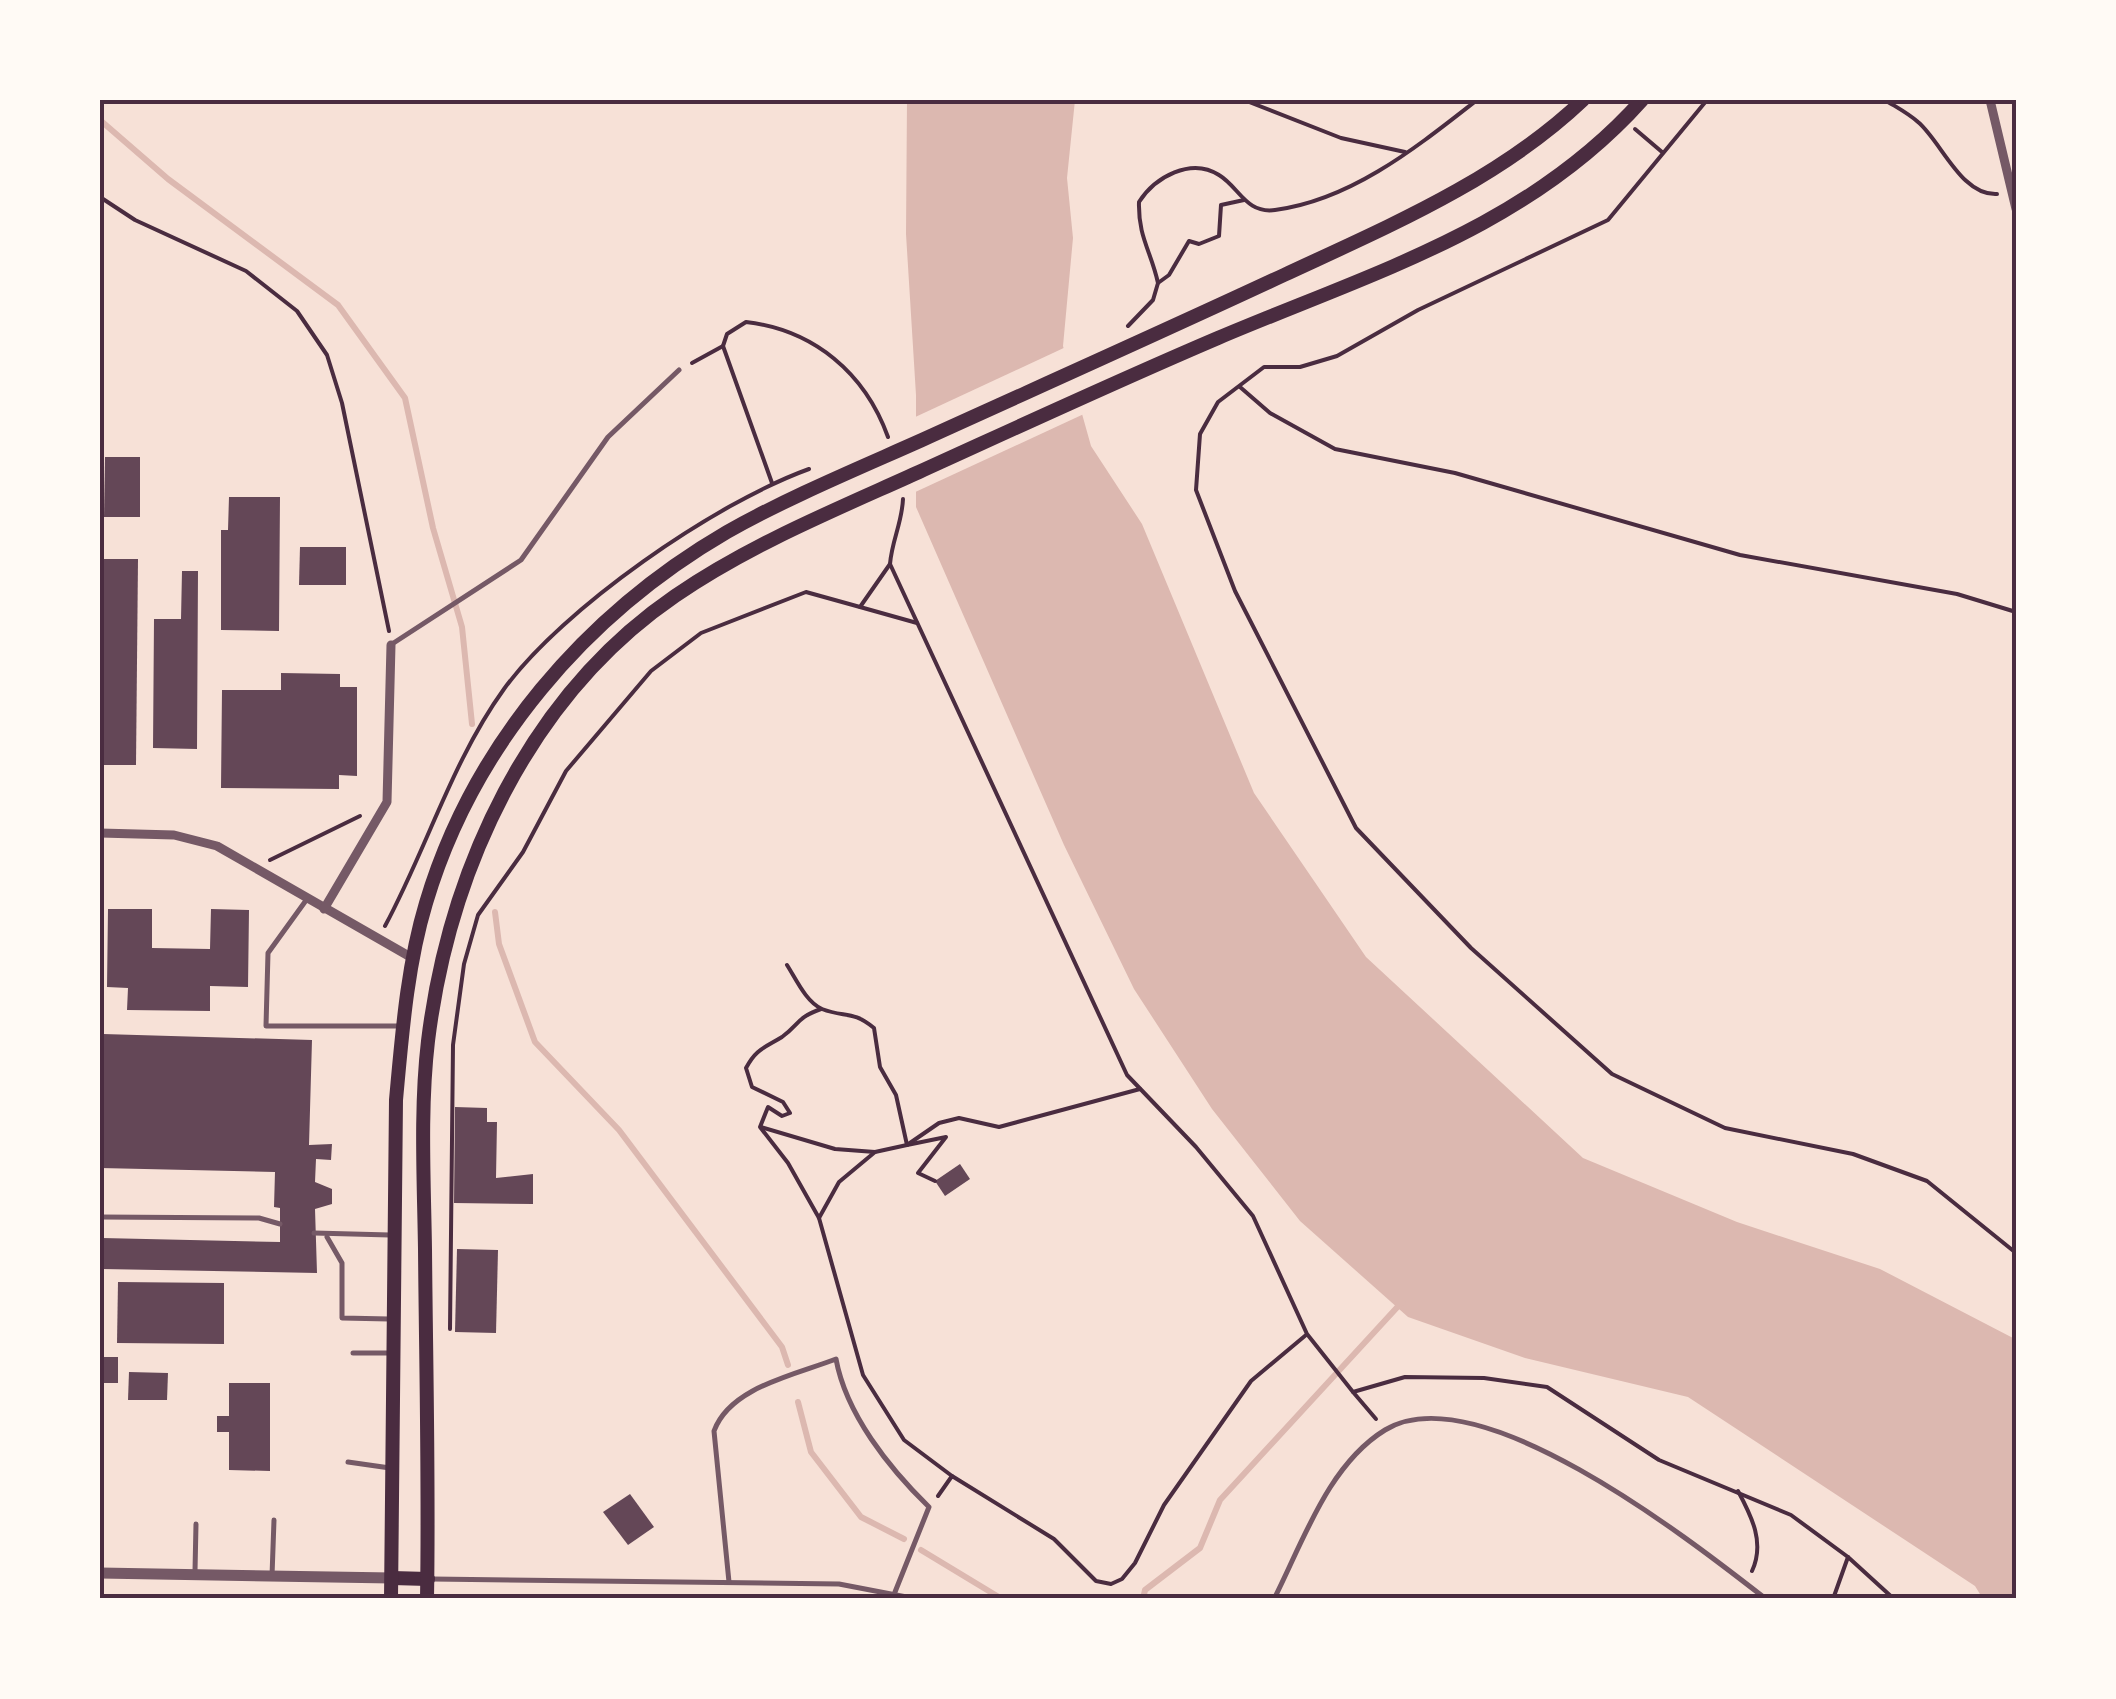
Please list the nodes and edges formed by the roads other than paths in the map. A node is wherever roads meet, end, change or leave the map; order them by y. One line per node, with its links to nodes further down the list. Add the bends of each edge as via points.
1 (1583, 100): 10 (main road, via 1516,156 1466,186 866,465 690,555 575,649 510,730 441,860)
2 (1642, 100): 28 (main road, via 1552,184 1504,215 765,542 640,623 554,716 488,822 448,934 428,1042)
3 (1990, 100): 4 (street)
4 (2016, 208)
5 (679, 370): 6 (lane, via 608,436 520,560)
6 (391, 644): 9 (street, via 387,802)
7 (100, 833): 8 (street, via 196,838)
8 (307, 899): 9 (street); 11 (lane, via 268,953 266,1026)
9 (324, 908): 10 (street)
10 (414, 959): 11 (main road)
11 (403, 1026): 15 (main road)
12 (100, 1217): 13 (lane, via 260,1218)
13 (280, 1224)
14 (314, 1233): 16 (lane)
15 (394, 1235): 16 (lane); 17 (main road)
16 (327, 1237): 17 (lane, via 342,1263 342,1318)
17 (392, 1319): 19 (main road)
18 (353, 1353): 19 (lane)
19 (391, 1354): 21 (main road)
20 (348, 1462): 21 (lane)
21 (391, 1468): 27 (main road)
22 (274, 1520): 26 (lane)
23 (196, 1524): 25 (lane)
24 (100, 1573): 25 (street)
25 (195, 1575): 26 (street)
26 (272, 1576): 27 (street)
27 (392, 1578): 28 (main road); 31 (main road)
28 (428, 1579): 29 (lane); 32 (main road)
29 (729, 1582): 30 (lane); 30 (lane, via 714,1432 720,1417 734,1401 836,1358 841,1386 892,1470 928,1507)
30 (895, 1592): 33 (lane)
31 (392, 1599)
32 (428, 1599)
33 (918, 1599)
34 (1274, 1599): 35 (lane, via 1338,1474 1386,1430 1425,1420 1486,1426 1553,1455 1644,1508)
35 (1766, 1599)

